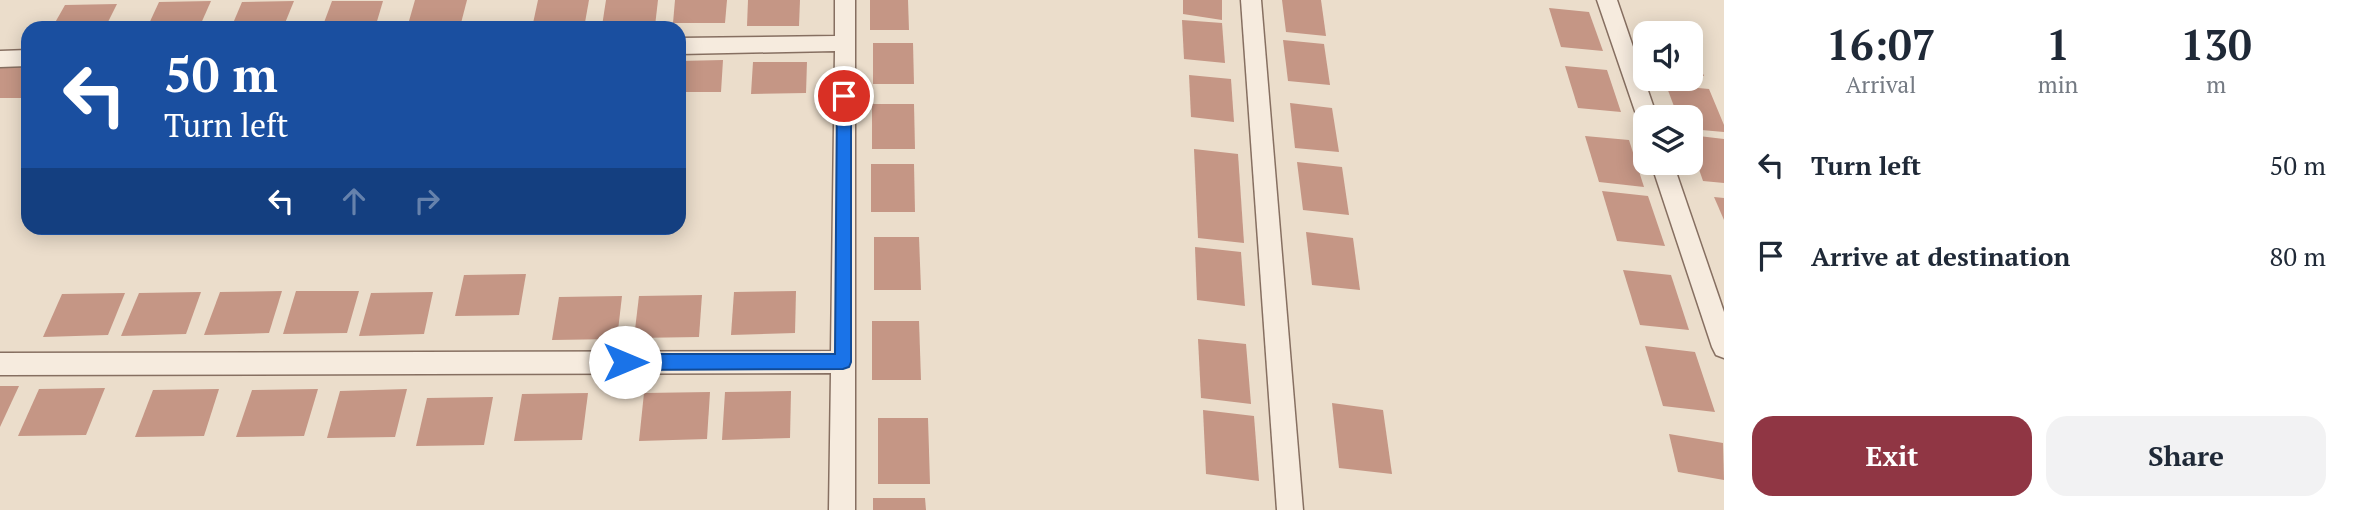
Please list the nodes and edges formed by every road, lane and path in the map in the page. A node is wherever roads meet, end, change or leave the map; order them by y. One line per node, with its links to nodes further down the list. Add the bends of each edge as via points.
1 (845, 0): 4 (street)
2 (1251, 0): 14 (street)
3 (1607, 0): 8 (street)
4 (845, 43): 5 (street); 11 (street)
5 (686, 46)
6 (21, 58): 7 (street)
7 (0, 59)
8 (1643, 105)
9 (1666, 175): 10 (street)
10 (1724, 347)
11 (843, 362): 12 (street); 13 (street)
12 (0, 364)
13 (842, 510)
14 (1290, 510)

